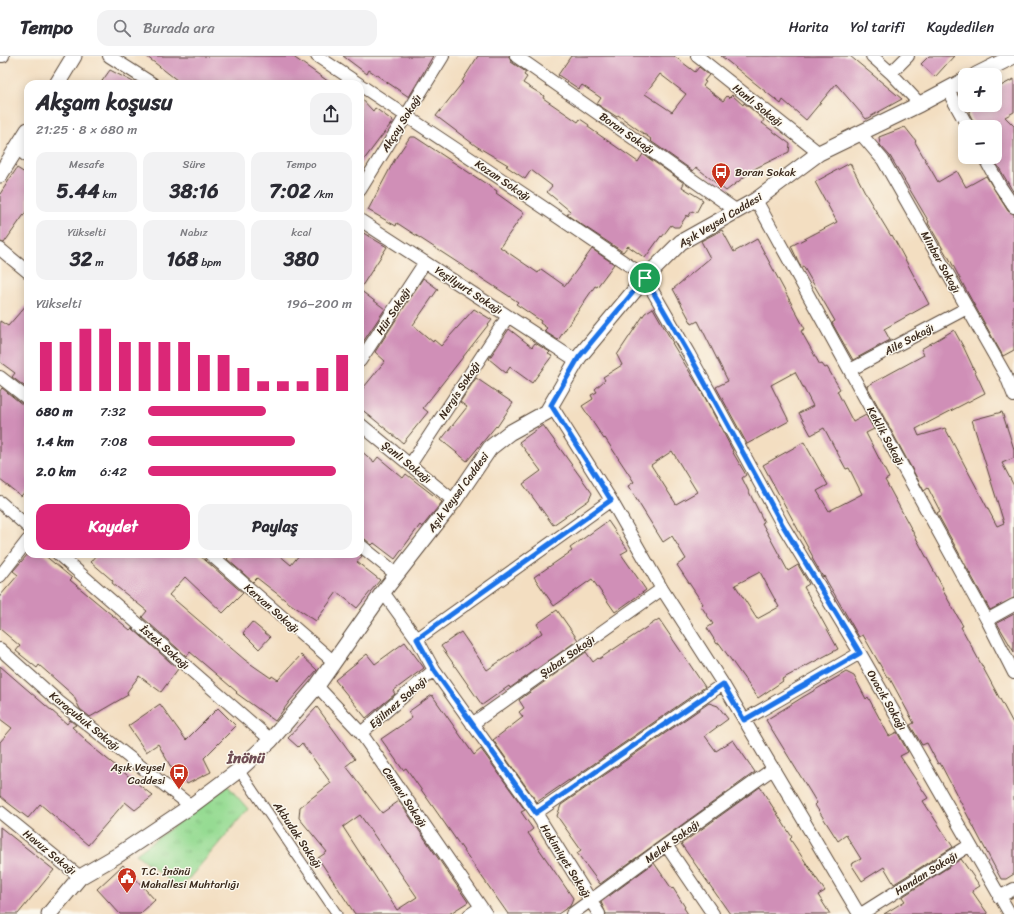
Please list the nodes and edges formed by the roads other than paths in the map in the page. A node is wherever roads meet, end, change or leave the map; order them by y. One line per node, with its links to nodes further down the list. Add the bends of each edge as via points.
1 (74, 56): 12 (street)
2 (109, 56): 13 (street)
3 (316, 56): 14 (street, Kozan Sokağı)
4 (444, 56): 19 (street, Akçay Sokağı)
5 (516, 56): 29 (street, Boran Sokağı)
6 (698, 56): 23 (street, Hanlı Sokağı)
7 (872, 56): 11 (street)
8 (908, 56): 11 (street)
9 (1014, 56): 10 (street)
10 (990, 68)
11 (892, 73): 18 (street)
12 (59, 80)
13 (147, 80)
14 (353, 80)
15 (958, 84): 17 (street, Aşık Veysel Caddesi)
16 (364, 87): 19 (street, Kozan Sokağı)
17 (947, 89): 18 (street, Aşık Veysel Caddesi); 20 (street)
18 (920, 104): 21 (street, Aşık Veysel Caddesi)
19 (406, 116): 26 (street, Akçay Sokağı); 34 (street, Kozan Sokağı)
20 (964, 120)
21 (860, 133): 23 (street, Aşık Veysel Caddesi); 35 (street, Minber Sokağı, via 883,160)
22 (22, 153): 25 (street)
23 (819, 153): 27 (street, Aşık Veysel Caddesi)
24 (988, 164): 28 (street)
25 (0, 175)
26 (364, 184)
27 (756, 200): 29 (street, Aşık Veysel Caddesi); 39 (street, Keklik Sokağı)
28 (1014, 207)
29 (737, 211): 34 (street, Aşık Veysel Caddesi, via 681,242)
30 (364, 223): 32 (street, Yeşilyurt Sokağı)
31 (0, 249): 33 (street)
32 (425, 262): 36 (street, Yeşilyurt Sokağı); 37 (street, Hür Sokağı)
33 (24, 269)
34 (645, 278): 38 (street, Aşık Veysel Caddesi); 62 (street, Ovacık Sokağı, via 782,524)
35 (967, 308): 39 (street, Aile Sokağı); 42 (street, Minber Sokağı, via 1006,376)
36 (508, 316): 38 (street, Yeşilyurt Sokağı); 45 (street, Nergis Sokağı)
37 (364, 354)
38 (577, 361): 43 (street, Aşık Veysel Caddesi)
39 (850, 370): 59 (street, Keklik Sokağı)
40 (0, 378): 41 (street)
41 (24, 396)
42 (1014, 396)
43 (551, 405): 46 (street); 47 (street, Aşık Veysel Caddesi, via 547,412 509,433 490,448)
44 (364, 427): 45 (street, Şanlı Sokağı)
45 (410, 465): 47 (street, Şanlı Sokağı)
46 (611, 500): 56 (street); 60 (street)
47 (454, 501): 54 (street, Aşık Veysel Caddesi)
48 (0, 502): 49 (street)
49 (24, 523)
50 (24, 545): 55 (street)
51 (364, 548): 54 (street)
52 (63, 558): 71 (street, İstek Sokağı)
53 (215, 558): 63 (street, Kervan Sokağı)
54 (397, 575): 57 (street, Aşık Veysel Caddesi)
55 (0, 576)
56 (662, 589): 66 (street); 69 (street, Şubat Sokağı)
57 (383, 592): 60 (street, Hakimiyet Sokağı); 63 (street, Aşık Veysel Caddesi)
58 (1014, 605): 59 (street)
59 (987, 620): 65 (street, Keklik Sokağı)
60 (417, 639): 64 (street, Hakimiyet Sokağı)
61 (0, 649): 74 (street, Karaçubuk Sokağı, via 60,702)
62 (860, 653): 68 (street); 78 (street, Ovacık Sokağı)
63 (334, 662): 67 (street, Aşık Veysel Caddesi)
64 (434, 670): 69 (street, Hakimiyet Sokağı); 70 (street, Eğilmez Sokağı)
65 (1014, 673)
66 (723, 684): 68 (street); 76 (street)
67 (317, 686): 70 (street, Cemevi Sokağı); 71 (street, Aşık Veysel Caddesi)
68 (744, 720): 72 (street)
69 (472, 724): 76 (street, Hakimiyet Sokağı)
70 (361, 733): 83 (street, Cemevi Sokağı)
71 (271, 740): 73 (street, Aşık Veysel Caddesi)
72 (774, 768): 77 (street, Melek Sokağı); 90 (street)
73 (239, 770): 74 (street, Aşık Veysel Caddesi); 85 (street, Akbudak Sokağı)
74 (191, 806): 79 (street, Aşık Veysel Caddesi, via 118,855)
75 (0, 812): 79 (street, Havuz Sokağı)
76 (536, 813): 82 (street, Hakimiyet Sokağı)
77 (666, 845): 82 (street, Melek Sokağı); 89 (street)
78 (970, 845): 81 (street, Ovacık Sokağı); 90 (street, Handan Sokağı)
79 (80, 876): 84 (street, Aşık Veysel Caddesi)
80 (1014, 889): 81 (street)
81 (999, 897): 91 (street, Ovacık Sokağı)
82 (590, 901): 87 (street, Melek Sokağı); 88 (street, Hakimiyet Sokağı)
83 (483, 910): 86 (street)
84 (49, 914)
85 (337, 914)
86 (468, 914)
87 (572, 914)
88 (599, 914)
89 (713, 914)
90 (860, 914)
91 (1010, 914)

